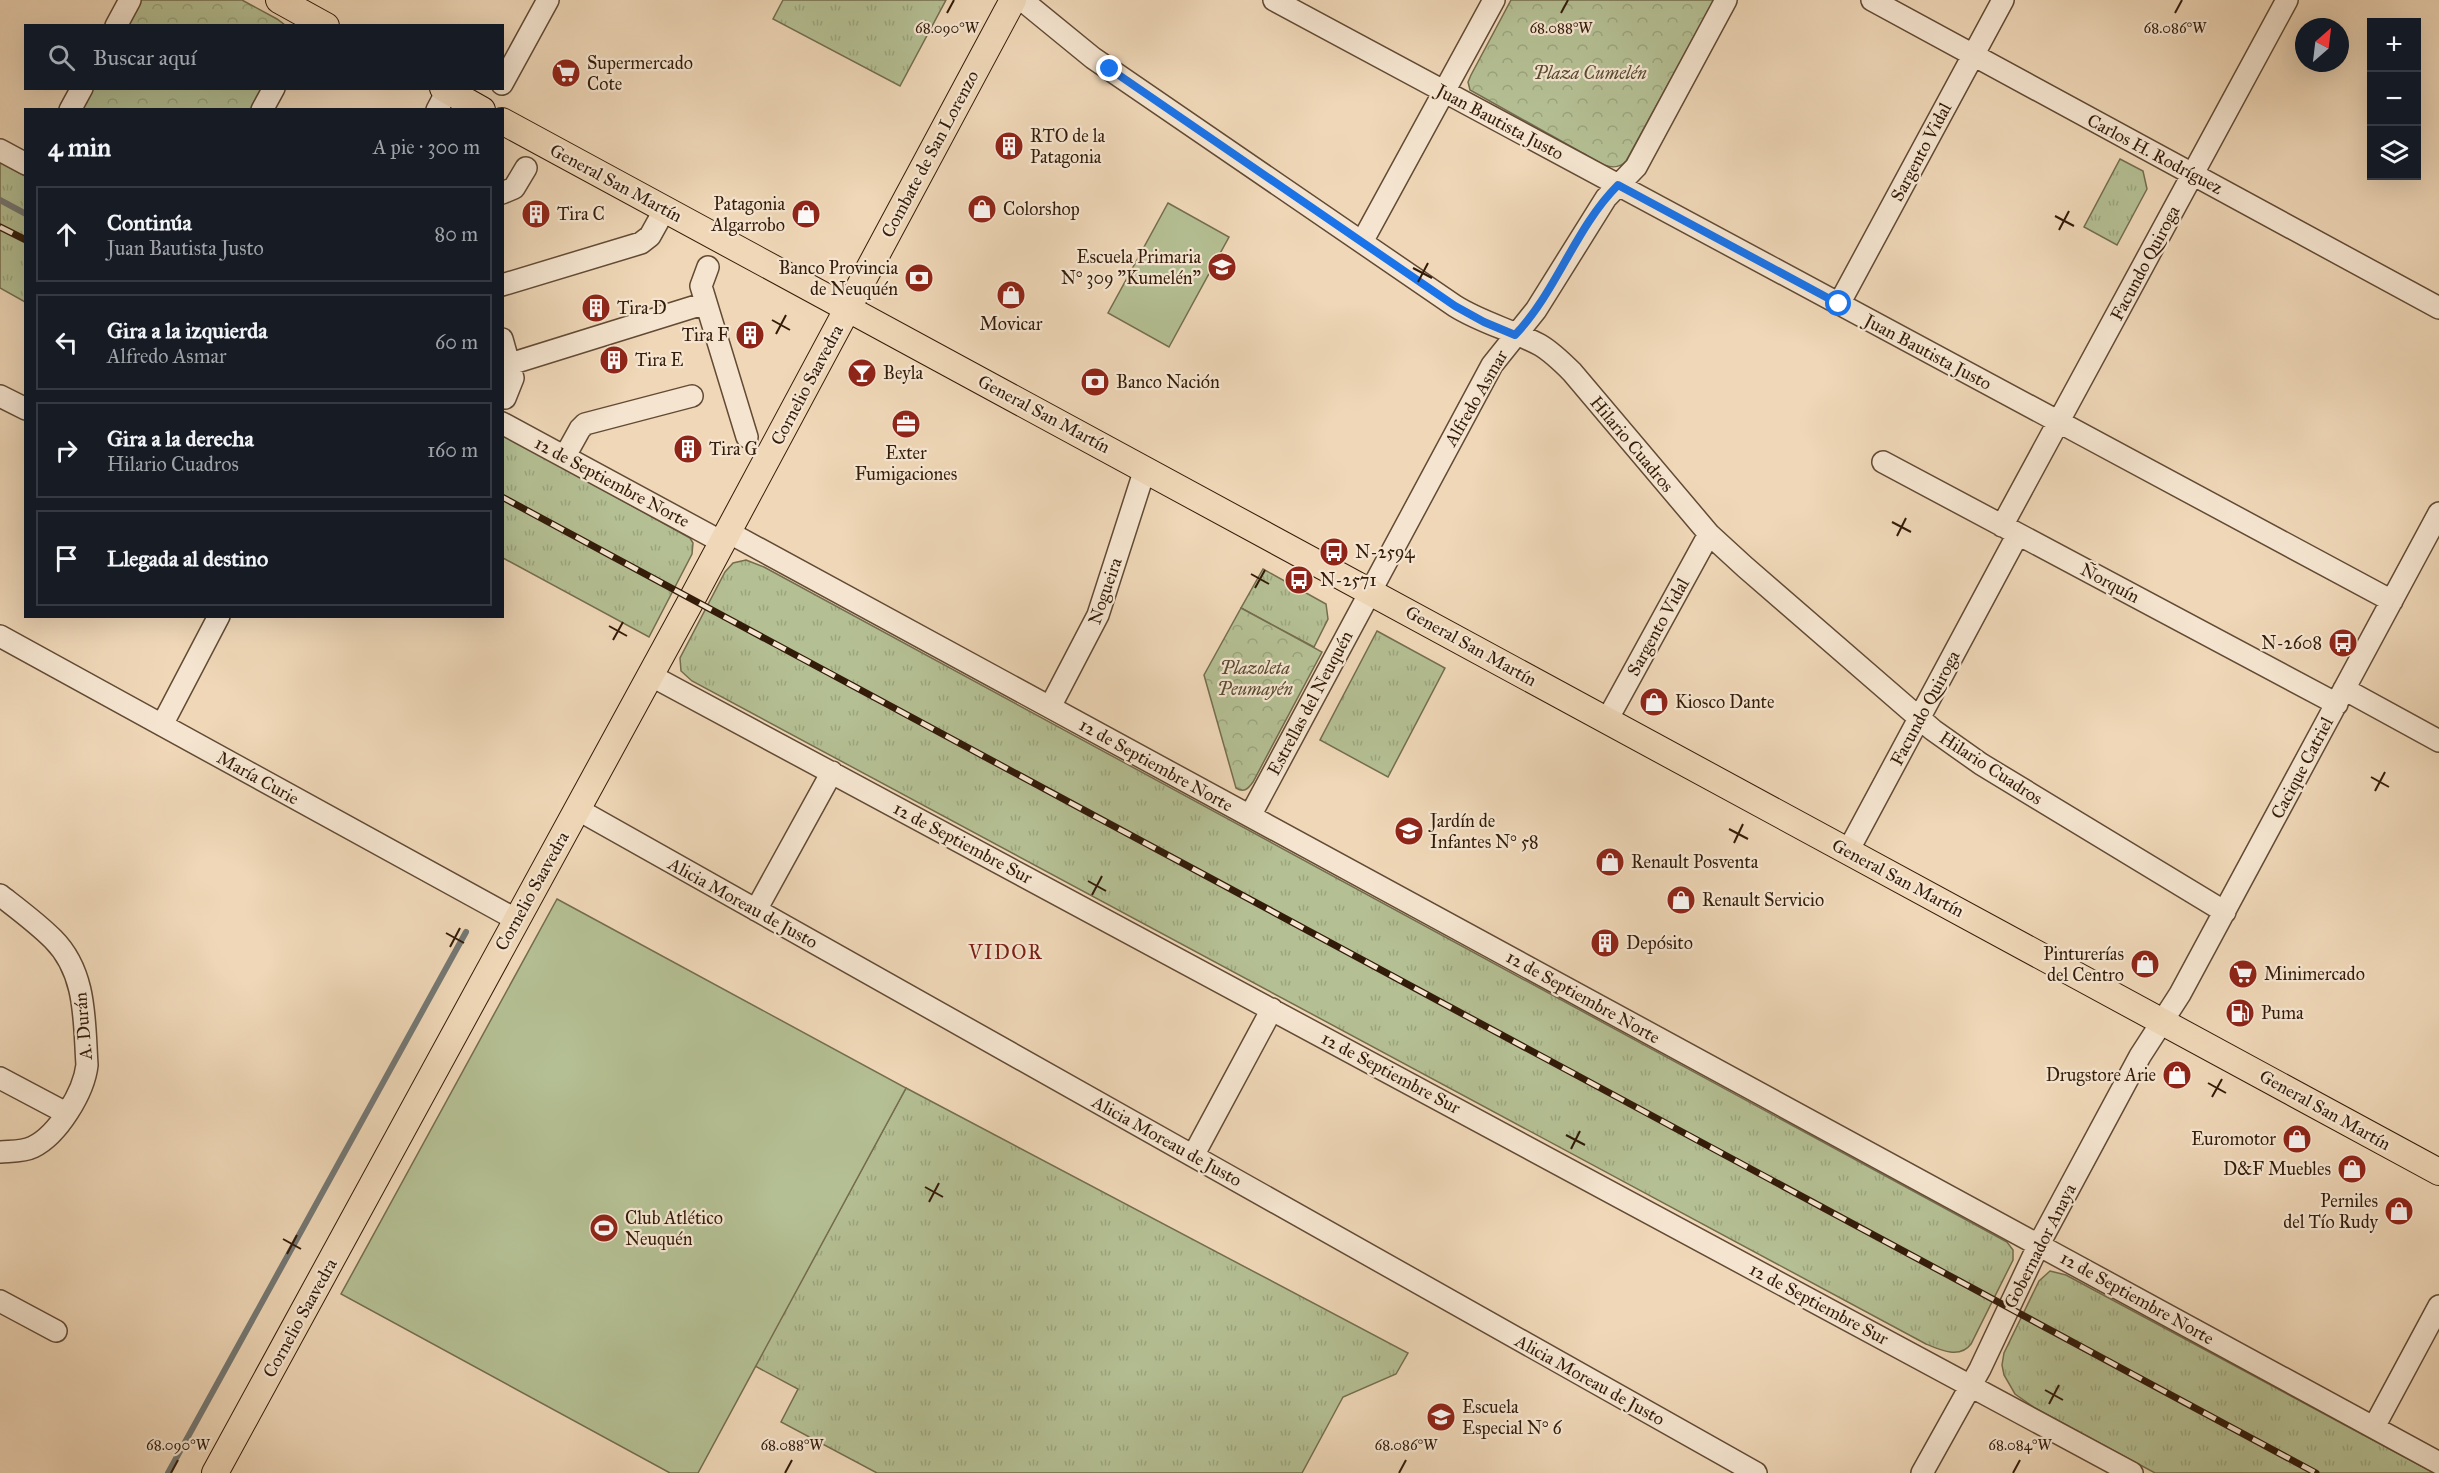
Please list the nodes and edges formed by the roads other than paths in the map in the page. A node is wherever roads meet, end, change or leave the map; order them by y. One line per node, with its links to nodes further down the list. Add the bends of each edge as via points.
1 (130, 0): 13 (street)
2 (279, 0): 12 (main road)
3 (548, 0): 15 (street)
4 (1013, 0): 38 (main road, Combate de San Lorenzo)
5 (1022, 0): 33 (street, Hilario Cuadros, via 1076,46)
6 (1274, 0): 19 (street, Juan Bautista Justo)
7 (1494, 0): 19 (street)
8 (1726, 0): 30 (street, Alfredo Asmar, via 1636,167)
9 (1872, 0): 14 (street, Carlos H. Rodríguez)
10 (2003, 0): 14 (street, Sargento Vidal)
11 (2287, 0): 29 (street, Facundo Quiroga)
12 (315, 23)
13 (117, 24)
14 (1973, 55): 29 (street, Carlos H. Rodríguez); 37 (street, Sargento Vidal)
15 (504, 80)
16 (81, 90): 21 (street)
17 (273, 90): 22 (street)
18 (499, 90): 24 (street)
19 (1444, 92): 30 (street, Juan Bautista Justo); 33 (street)
20 (442, 96): 23 (main road)
21 (71, 108)
22 (263, 108)
23 (476, 108)
24 (490, 108)
25 (504, 122): 32 (main road, General San Martín)
26 (0, 150): 27 (street)
27 (24, 163)
28 (526, 168): 31 (street, via 514,188)
29 (2193, 174): 39 (street, Carlos H. Rodríguez); 47 (street, Facundo Quiroga)
30 (1618, 185): 37 (street, Juan Bautista Justo); 40 (street, Alfredo Asmar, via 1601,205 1536,310)
31 (504, 193)
32 (665, 209): 35 (street, via 650,236 641,243); 38 (main road, General San Martín)
33 (1362, 242): 40 (street, Hilario Cuadros, via 1469,315)
34 (708, 267): 36 (street, via 701,286)
35 (504, 284)
36 (706, 303): 42 (street); 49 (street)
37 (1839, 304): 47 (street, Juan Bautista Justo)
38 (848, 308): 52 (main road, General San Martín); 56 (main road, Cornelio Saavedra)
39 (2439, 308)
40 (1515, 335): 55 (street, Hilario Cuadros, via 1539,344 1562,362); 57 (street, Alfredo Asmar, via 1491,365)
41 (504, 345): 42 (street)
42 (510, 364): 45 (street, via 512,383)
43 (0, 396): 46 (street)
44 (692, 396): 50 (street, via 585,424)
45 (505, 398)
46 (24, 409)
47 (2058, 422): 54 (street, Facundo Quiroga); 58 (street, Juan Bautista Justo)
48 (504, 424): 50 (street, 12 de Septiembre Norte)
49 (747, 437)
50 (565, 456): 56 (street, 12 de Septiembre Norte)
51 (1883, 462): 54 (street, Ñorquín)
52 (1145, 469): 57 (main road, General San Martín); 63 (street, Nogueira, via 1098,615)
53 (2439, 513): 58 (street, Cacique Catriel)
54 (2010, 530): 62 (street, Ñorquín); 64 (street, Facundo Quiroga)
55 (1709, 534): 64 (street, Hilario Cuadros); 65 (street, Sargento Vidal)
56 (725, 537): 61 (main road, Cornelio Saavedra); 63 (street, 12 de Septiembre Norte)
57 (1370, 591): 65 (main road, General San Martín); 70 (street, Estrellas del Neuquén)
58 (2392, 601): 62 (street, Cacique Catriel)
59 (218, 618): 66 (street)
60 (0, 636): 66 (street, María Curie)
61 (650, 675): 68 (street, 12 de Septiembre Sur); 69 (main road, Cornelio Saavedra)
62 (2340, 696): 67 (street); 74 (street, Cacique Catriel)
63 (1050, 707): 70 (street, 12 de Septiembre Norte)
64 (1919, 718): 71 (street, Facundo Quiroga); 74 (street, Hilario Cuadros, via 1981,764)
65 (1607, 720): 71 (main road, General San Martín)
66 (162, 725): 75 (street, María Curie)
67 (2439, 741)
68 (832, 772): 73 (street); 76 (street, 12 de Septiembre Sur)
69 (577, 809): 73 (street, Alicia Moreau de Justo); 75 (main road, Cornelio Saavedra)
70 (1250, 816): 83 (street, 12 de Septiembre Norte)
71 (1848, 851): 77 (main road, General San Martín)
72 (0, 895): 79 (street, A. Durán, via 55,940 78,981 87,1065 82,1086)
73 (756, 910): 81 (street, Alicia Moreau de Justo)
74 (2224, 912): 77 (street, Cacique Catriel)
75 (517, 920): 90 (main road, Cornelio Saavedra)
76 (1272, 1009): 81 (street); 87 (street, 12 de Septiembre Sur)
77 (2163, 1021): 82 (main road, General San Martín); 83 (street, Gobernador Anaya, via 2140,1056)
78 (0, 1078): 79 (street)
79 (66, 1113): 80 (street, A. Durán, via 34,1147)
80 (0, 1152)
81 (1193, 1156): 91 (street, Alicia Moreau de Justo)
82 (2439, 1172)
83 (2039, 1244): 87 (street, Gobernador Anaya); 88 (street, 12 de Septiembre Norte)
84 (0, 1301): 86 (street)
85 (2439, 1306): 88 (street)
86 (56, 1330)
87 (1971, 1385): 92 (street, Gobernador Anaya); 93 (street, 12 de Septiembre Sur)
88 (2374, 1427): 89 (street, 12 de Septiembre Norte)
89 (2439, 1462)
90 (215, 1473)
91 (1756, 1473)
92 (1922, 1473)
93 (2132, 1473)

